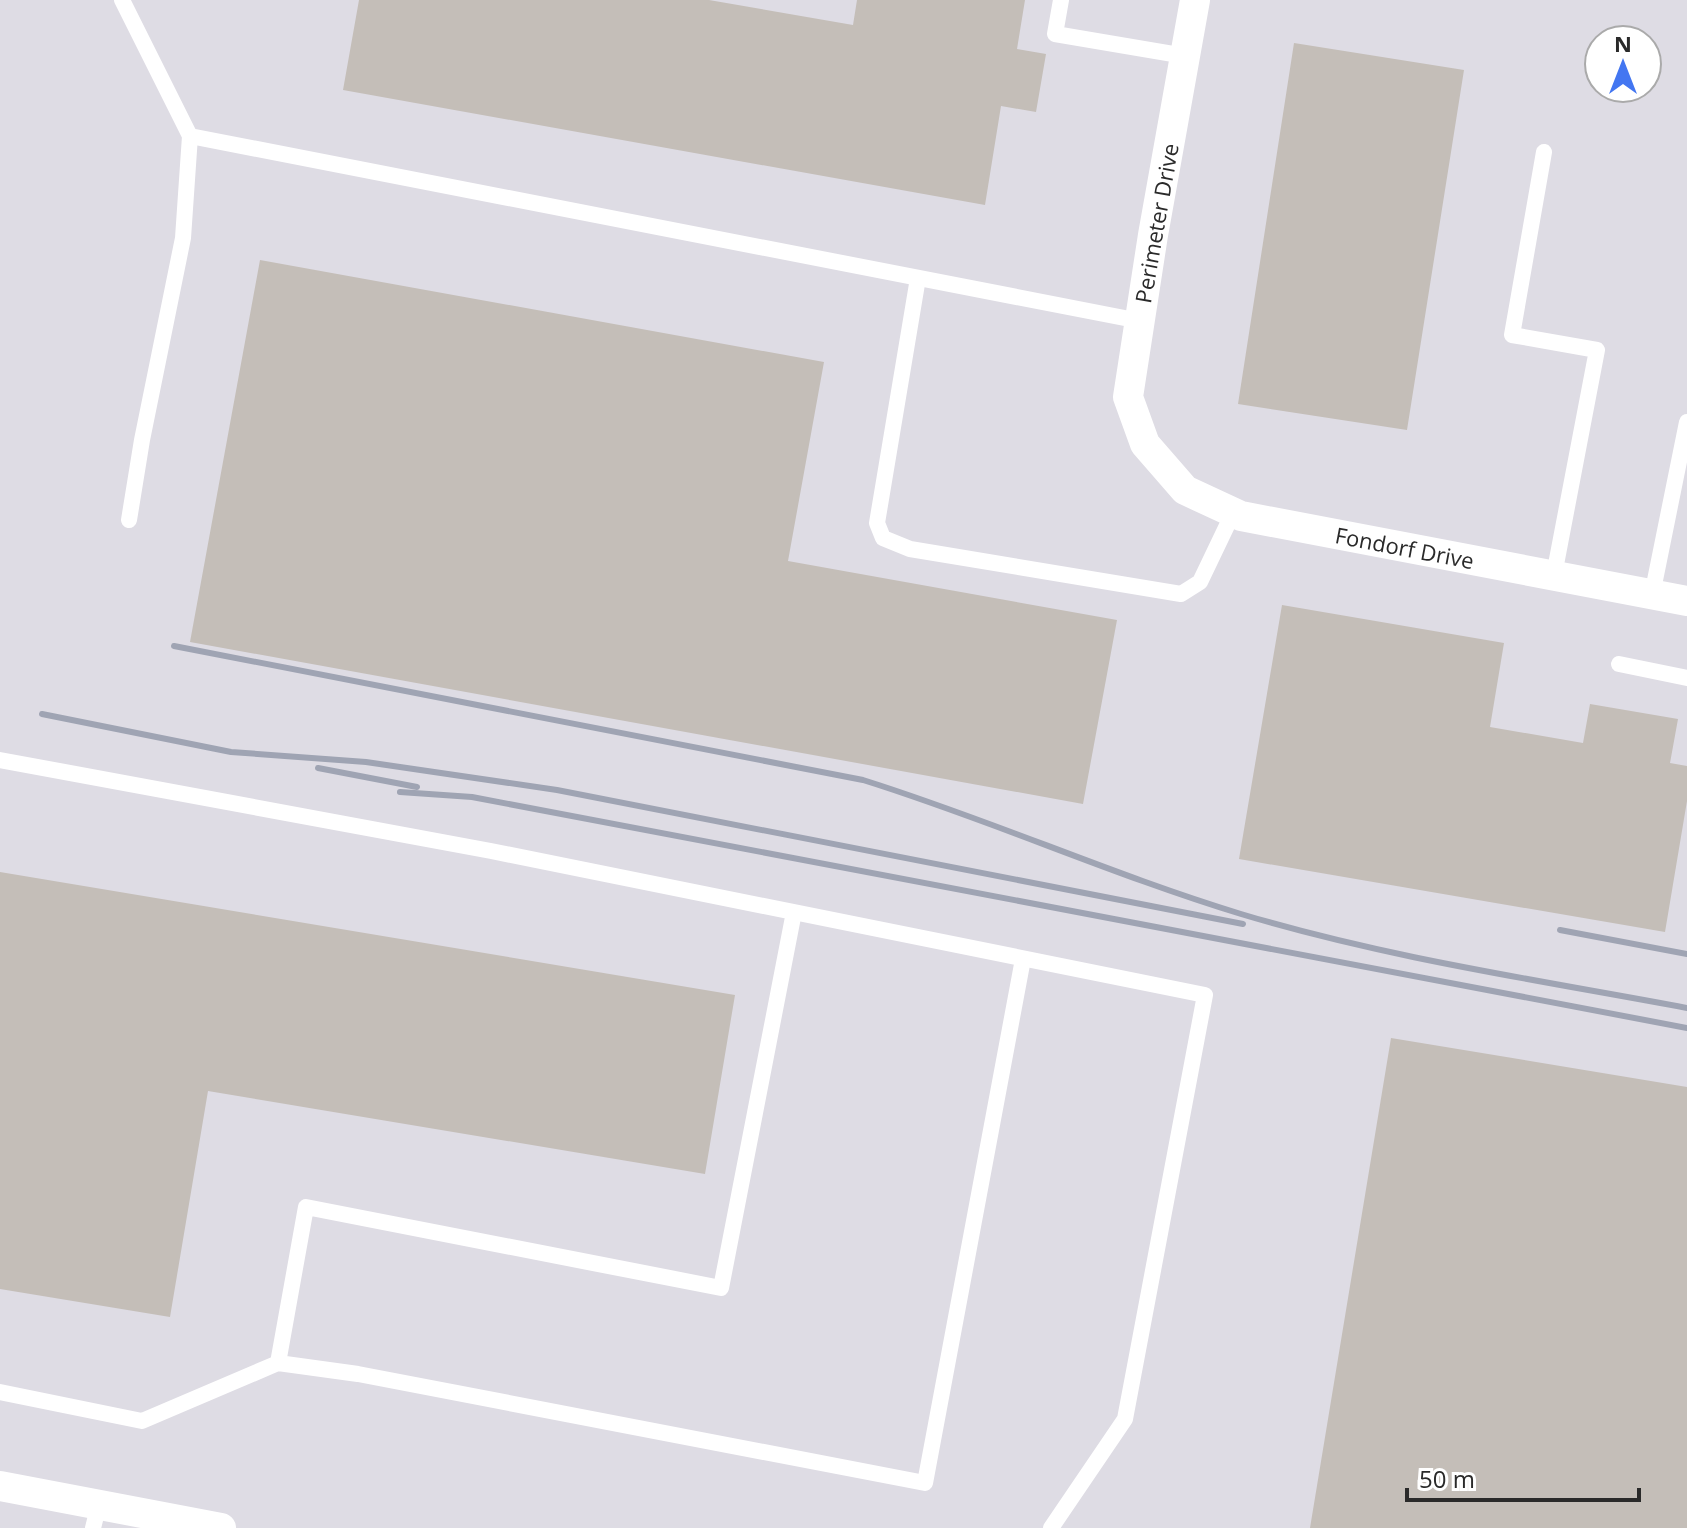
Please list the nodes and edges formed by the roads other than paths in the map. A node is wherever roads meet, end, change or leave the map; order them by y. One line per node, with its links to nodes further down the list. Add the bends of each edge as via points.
1 (122, 0): 5 (lane)
2 (1061, 0): 4 (lane, via 1055,34)
3 (1195, 0): 4 (street, Perimeter Drive)
4 (1185, 56): 8 (street, Perimeter Drive)
5 (190, 136): 7 (lane); 12 (lane, via 183,238)
6 (1544, 152): 13 (lane, via 1512,335 1597,350)
7 (918, 278): 8 (lane); 11 (lane, via 877,523 883,538 910,549 1181,594 1200,582)
8 (1140, 321): 10 (street, Perimeter Drive, via 1128,397)
9 (1687, 422): 14 (lane)
10 (1145, 444): 11 (street, Fondorf Drive, via 1185,490)
11 (1233, 513): 13 (street, Fondorf Drive)
12 (129, 520)
13 (1554, 575): 14 (street, Fondorf Drive)
14 (1652, 595): 15 (street, Fondorf Drive)
15 (1687, 601)
16 (1619, 664): 17 (lane)
17 (1687, 678)
18 (0, 760): 19 (lane)
19 (794, 912): 20 (lane); 21 (lane, via 721,1288 306,1207)
20 (1023, 959): 21 (lane, via 925,1483); 26 (lane, via 1205,995 1125,1419)
21 (278, 1363): 22 (lane, via 142,1421)
22 (0, 1392)
23 (0, 1486): 24 (street)
24 (96, 1516): 25 (street)
25 (221, 1528)
26 (1051, 1528)

